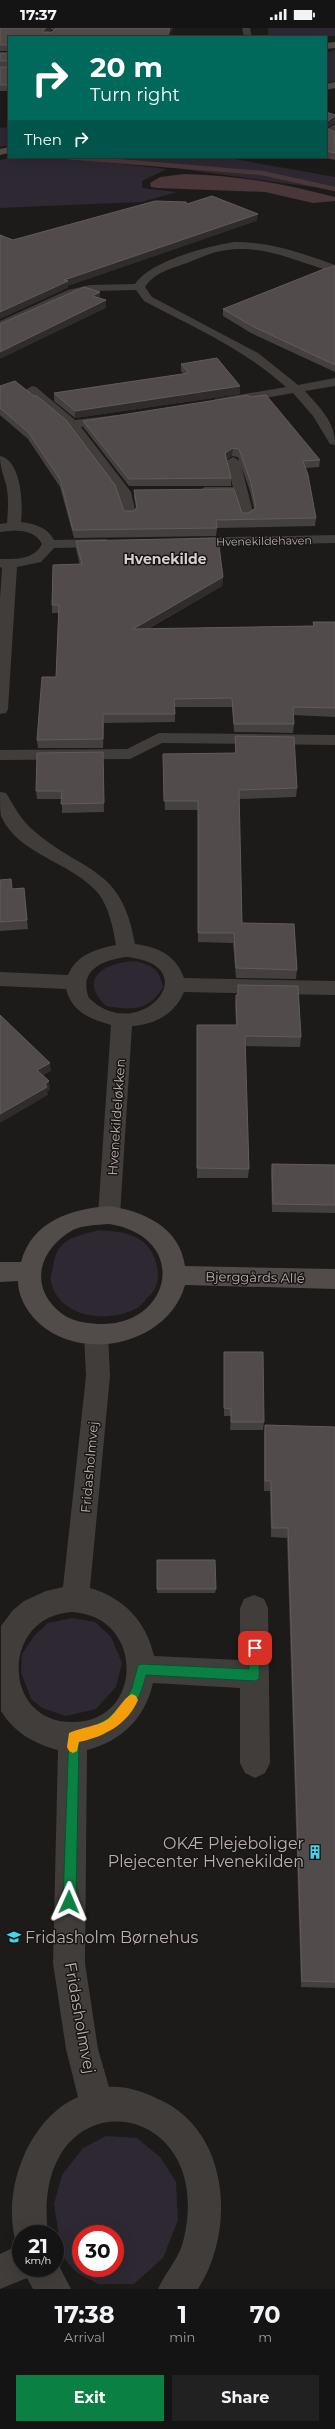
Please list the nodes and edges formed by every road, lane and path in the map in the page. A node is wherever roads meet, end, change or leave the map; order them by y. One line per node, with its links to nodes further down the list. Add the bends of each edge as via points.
1 (335, 127): 2 (street, via 329,132)
2 (335, 135)
3 (335, 269): 4 (street, via 274,248 243,245 220,248 160,268 146,276)
4 (140, 287): 5 (street, via 90,288 72,292); 8 (street, via 148,299 236,344 270,366)
5 (0, 326)
6 (335, 382): 8 (street)
7 (32, 390): 11 (street)
8 (299, 390): 9 (street); 12 (street, via 314,407)
9 (205, 404)
10 (127, 416): 11 (street)
11 (72, 424): 17 (street)
12 (335, 440)
13 (0, 460): 21 (street, via 14,486 16,510)
14 (233, 461): 16 (street, Hvenekildehaven)
15 (195, 491): 16 (street)
16 (242, 491): 20 (street, Hvenekildehaven)
17 (124, 492): 18 (street); 19 (street)
18 (140, 492)
19 (129, 514)
20 (247, 516)
21 (7, 528): 25 (street, via 25,527 42,534)
22 (335, 539): 23 (street, Hvenekildehaven)
23 (173, 542)
24 (119, 543): 25 (street)
25 (49, 544): 26 (street, via 41,556 33,560)
26 (5, 563): 27 (street)
27 (0, 709)
28 (335, 740): 29 (street, via 159,738 130,754)
29 (0, 755)
30 (0, 797): 31 (street, via 6,813 35,842 76,865 107,891 121,920)
31 (126, 950): 33 (street, via 97,956 79,972); 34 (street, via 156,956 167,964 174,974)
32 (0, 979): 33 (street)
33 (75, 982): 36 (street, via 82,1003 106,1017)
34 (176, 985): 35 (street); 36 (street, via 173,996 165,1006 153,1014)
35 (335, 988)
36 (122, 1020): 37 (street, Hvenekildeløkken)
37 (109, 1215): 39 (street, via 86,1217 47,1236 34,1253); 40 (street, via 130,1219 149,1228 164,1241 173,1257)
38 (0, 1272): 39 (street)
39 (29, 1272): 42 (street, via 30,1290 39,1307 53,1321 73,1331)
40 (176, 1275): 41 (street, Bjerggårds Allé); 42 (street, via 171,1294 160,1311 141,1324 120,1333)
41 (335, 1279)
42 (96, 1335): 43 (street, Fridasholmvej, via 98,1376)
43 (75, 1599): 45 (street, via 33,1612 17,1627 6,1646); 46 (street, via 96,1602 116,1613 130,1628 140,1647)
44 (254, 1608): 47 (street)
45 (1, 1667): 48 (street, via 4,1689 14,1709 30,1725 50,1735)
46 (142, 1669): 47 (street); 48 (street, via 137,1690 128,1708 112,1723 94,1733)
47 (255, 1675): 49 (street)
48 (73, 1737): 50 (street, Fridasholmvej, via 69,1963 82,2049)
49 (255, 1763)
50 (97, 2106): 51 (street, via 74,2117 53,2137 37,2162 29,2192); 56 (street, via 125,2104 151,2111 174,2128 192,2153 202,2184 205,2217 199,2251)
51 (28, 2225)
52 (12, 2266): 53 (street)
53 (0, 2272)
54 (46, 2277): 55 (street)
55 (53, 2289)
56 (176, 2289)

